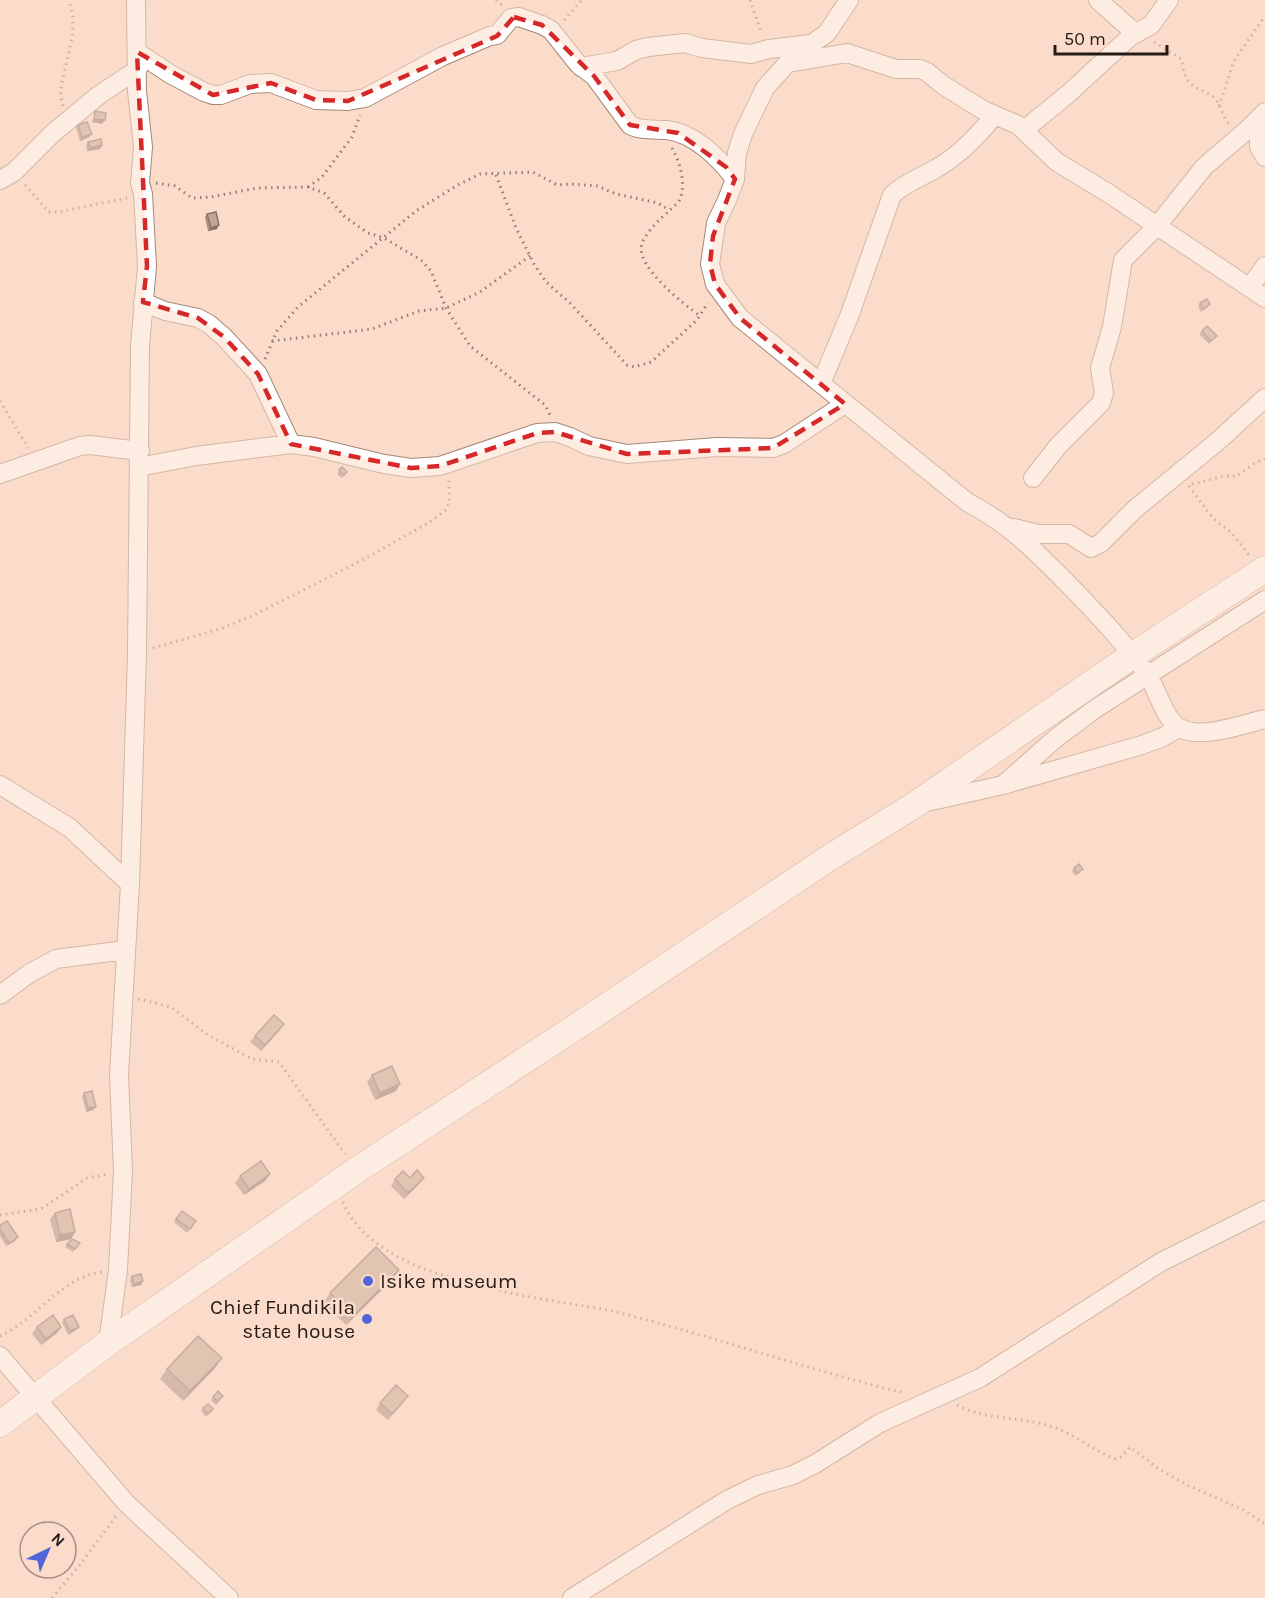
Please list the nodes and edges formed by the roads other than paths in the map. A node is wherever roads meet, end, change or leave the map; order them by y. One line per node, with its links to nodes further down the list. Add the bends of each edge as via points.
1 (136, 0): 7 (street)
2 (849, 0): 6 (street, via 827,33)
3 (1098, 0): 5 (street)
4 (1169, 0): 5 (street, via 1151,25)
5 (1136, 34): 12 (street)
6 (813, 44): 8 (street); 9 (street, via 751,54 685,43 648,47 617,61)
7 (137, 61): 9 (street, via 213,95 250,84 271,83 316,100 348,101 365,98 443,56 497,35 514,16 552,32); 14 (street); 19 (street, via 147,266)
8 (788, 63): 10 (street, via 847,53 896,69 920,69); 15 (street, via 765,88 743,134)
9 (581, 67): 15 (street, via 591,71 630,125 690,138)
10 (995, 115): 12 (street); 20 (street, via 979,135 948,161 892,195)
11 (1262, 115): 13 (street, via 1259,147); 16 (street, via 1204,167)
12 (1024, 130): 16 (street, via 1058,162)
13 (1265, 157)
14 (7, 176)
15 (735, 178): 20 (street, via 713,236 710,264 715,284 740,318)
16 (1157, 225): 18 (street); 26 (street, via 1123,260 1112,327 1100,368 1104,393 1101,403)
17 (1265, 266): 18 (street)
18 (1258, 292)
19 (143, 302): 23 (street, via 198,318 224,337 258,374); 24 (street)
20 (821, 384): 22 (street)
21 (1265, 398): 27 (street, via 1182,480 1135,509 1091,548 1069,534 1029,533)
22 (845, 404): 23 (street, via 773,448 717,447 627,454 589,446 555,432 537,433 440,466 411,468); 27 (street, via 967,502)
23 (291, 444): 24 (street, via 231,453)
24 (140, 459): 25 (street, via 90,445); 37 (street)
25 (0, 474)
26 (1033, 478)
27 (1007, 526): 30 (street, via 1070,586)
28 (1258, 563): 30 (highway)
29 (1265, 600): 31 (street)
30 (1133, 656): 31 (street); 36 (highway)
31 (1149, 676): 33 (street); 35 (street, via 1064,732)
32 (1265, 719): 33 (street, via 1213,731)
33 (1178, 728): 35 (street, via 1142,745)
34 (0, 785): 37 (street, via 70,828)
35 (1003, 785): 36 (street)
36 (916, 804): 41 (highway, via 350,1175)
37 (129, 884): 38 (street)
38 (125, 950): 39 (street, via 56,959); 41 (street, via 119,1075 123,1171 118,1270)
39 (0, 995)
40 (1265, 1210): 46 (street, via 1161,1262 990,1372 880,1423 793,1475 758,1485 727,1500)
41 (108, 1343): 43 (highway)
42 (0, 1356): 43 (street)
43 (34, 1397): 44 (highway); 45 (street, via 127,1503)
44 (0, 1424)
45 (229, 1598)
46 (572, 1598)

